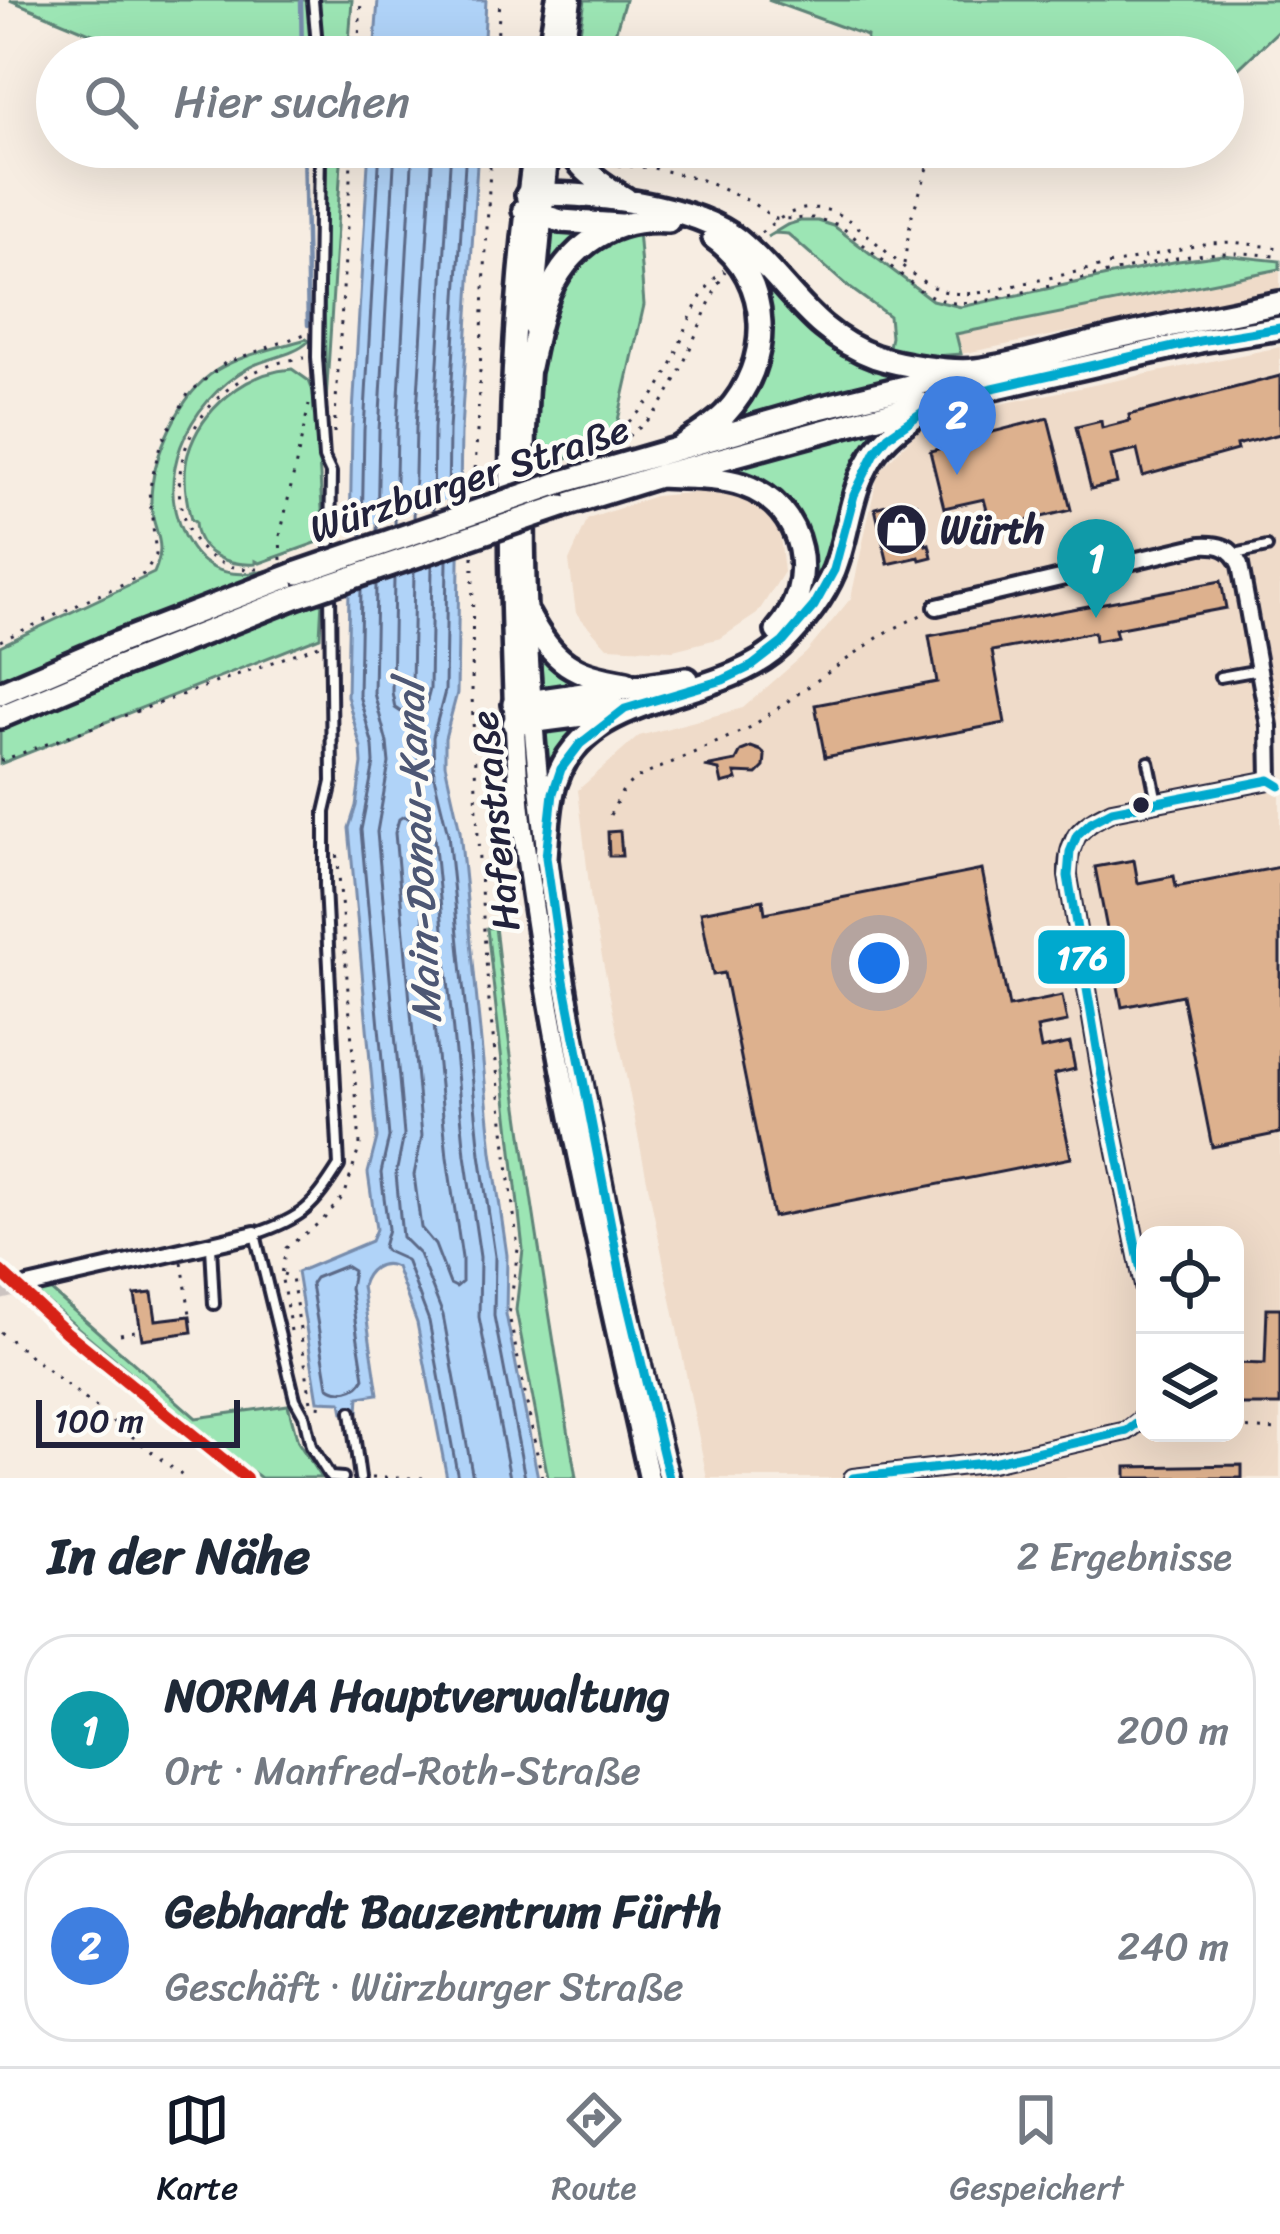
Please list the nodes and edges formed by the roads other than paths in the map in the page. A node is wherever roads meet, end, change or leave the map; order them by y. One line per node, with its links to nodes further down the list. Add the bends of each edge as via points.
1 (314, 0): 4 (lane)
2 (556, 0): 5 (main road)
3 (571, 0): 6 (main road)
4 (317, 36)
5 (550, 36)
6 (565, 36)
7 (320, 168): 36 (lane, via 317,357 331,473 325,886 339,1166 314,1205)
8 (534, 168): 12 (main road, Hafenstraße)
9 (543, 168): 12 (main road, Hafenstraße)
10 (584, 168): 11 (main road)
11 (632, 202): 12 (main road); 17 (main road, via 695,216 736,238 830,335 854,348 906,365)
12 (534, 204): 13 (main road); 16 (main road, Hafenstraße); 30 (main road, Hafenstraße, via 513,361 508,514)
13 (620, 225): 16 (main road, via 565,265 542,310); 19 (main road, via 646,219 698,230 734,256 757,295 759,351 747,386)
14 (1280, 304): 17 (main road, Würzburger Straße)
15 (1280, 328): 18 (main road, Würzburger Straße)
16 (530, 368): 24 (main road, Hafenstraße)
17 (972, 370): 19 (main road, Würzburger Straße)
18 (940, 400): 20 (main road, Würzburger Straße); 29 (main road, via 876,451 854,495 834,570 783,643 723,680)
19 (679, 448): 28 (main road, Würzburger Straße, bridge, via 290,567)
20 (659, 476): 27 (main road, via 724,480 771,500 798,540 802,575 787,619 752,651 694,677); 31 (main road, Würzburger Straße, bridge, via 298,596)
21 (1267, 547): 22 (lane)
22 (1235, 554): 23 (street, via 1202,545); 25 (street)
23 (937, 607)
24 (528, 616): 27 (main road, via 557,658 578,672); 30 (main road, Hafenstraße)
25 (1259, 670): 26 (lane); 33 (street)
26 (1220, 677)
27 (645, 686): 30 (main road)
28 (0, 693)
29 (625, 709): 30 (main road); 35 (main road, via 561,769)
30 (523, 713): 35 (main road, Hafenstraße); 46 (main road, Hafenstraße, via 526,852 546,986)
31 (0, 717)
32 (1149, 762): 34 (lane)
33 (1275, 783): 34 (street)
34 (1156, 802): 38 (street, via 1089,821 1067,860)
35 (546, 857): 47 (main road, Hafenstraße, via 594,1147)
36 (255, 1234): 37 (street); 44 (lane, via 310,1446 330,1477)
37 (211, 1245): 39 (street); 40 (lane)
38 (1136, 1245)
39 (28, 1286)
40 (214, 1304)
41 (351, 1412): 45 (lane)
42 (1136, 1424): 43 (street)
43 (993, 1472): 48 (street)
44 (343, 1478)
45 (360, 1478)
46 (649, 1478)
47 (669, 1478)
48 (853, 1478)

